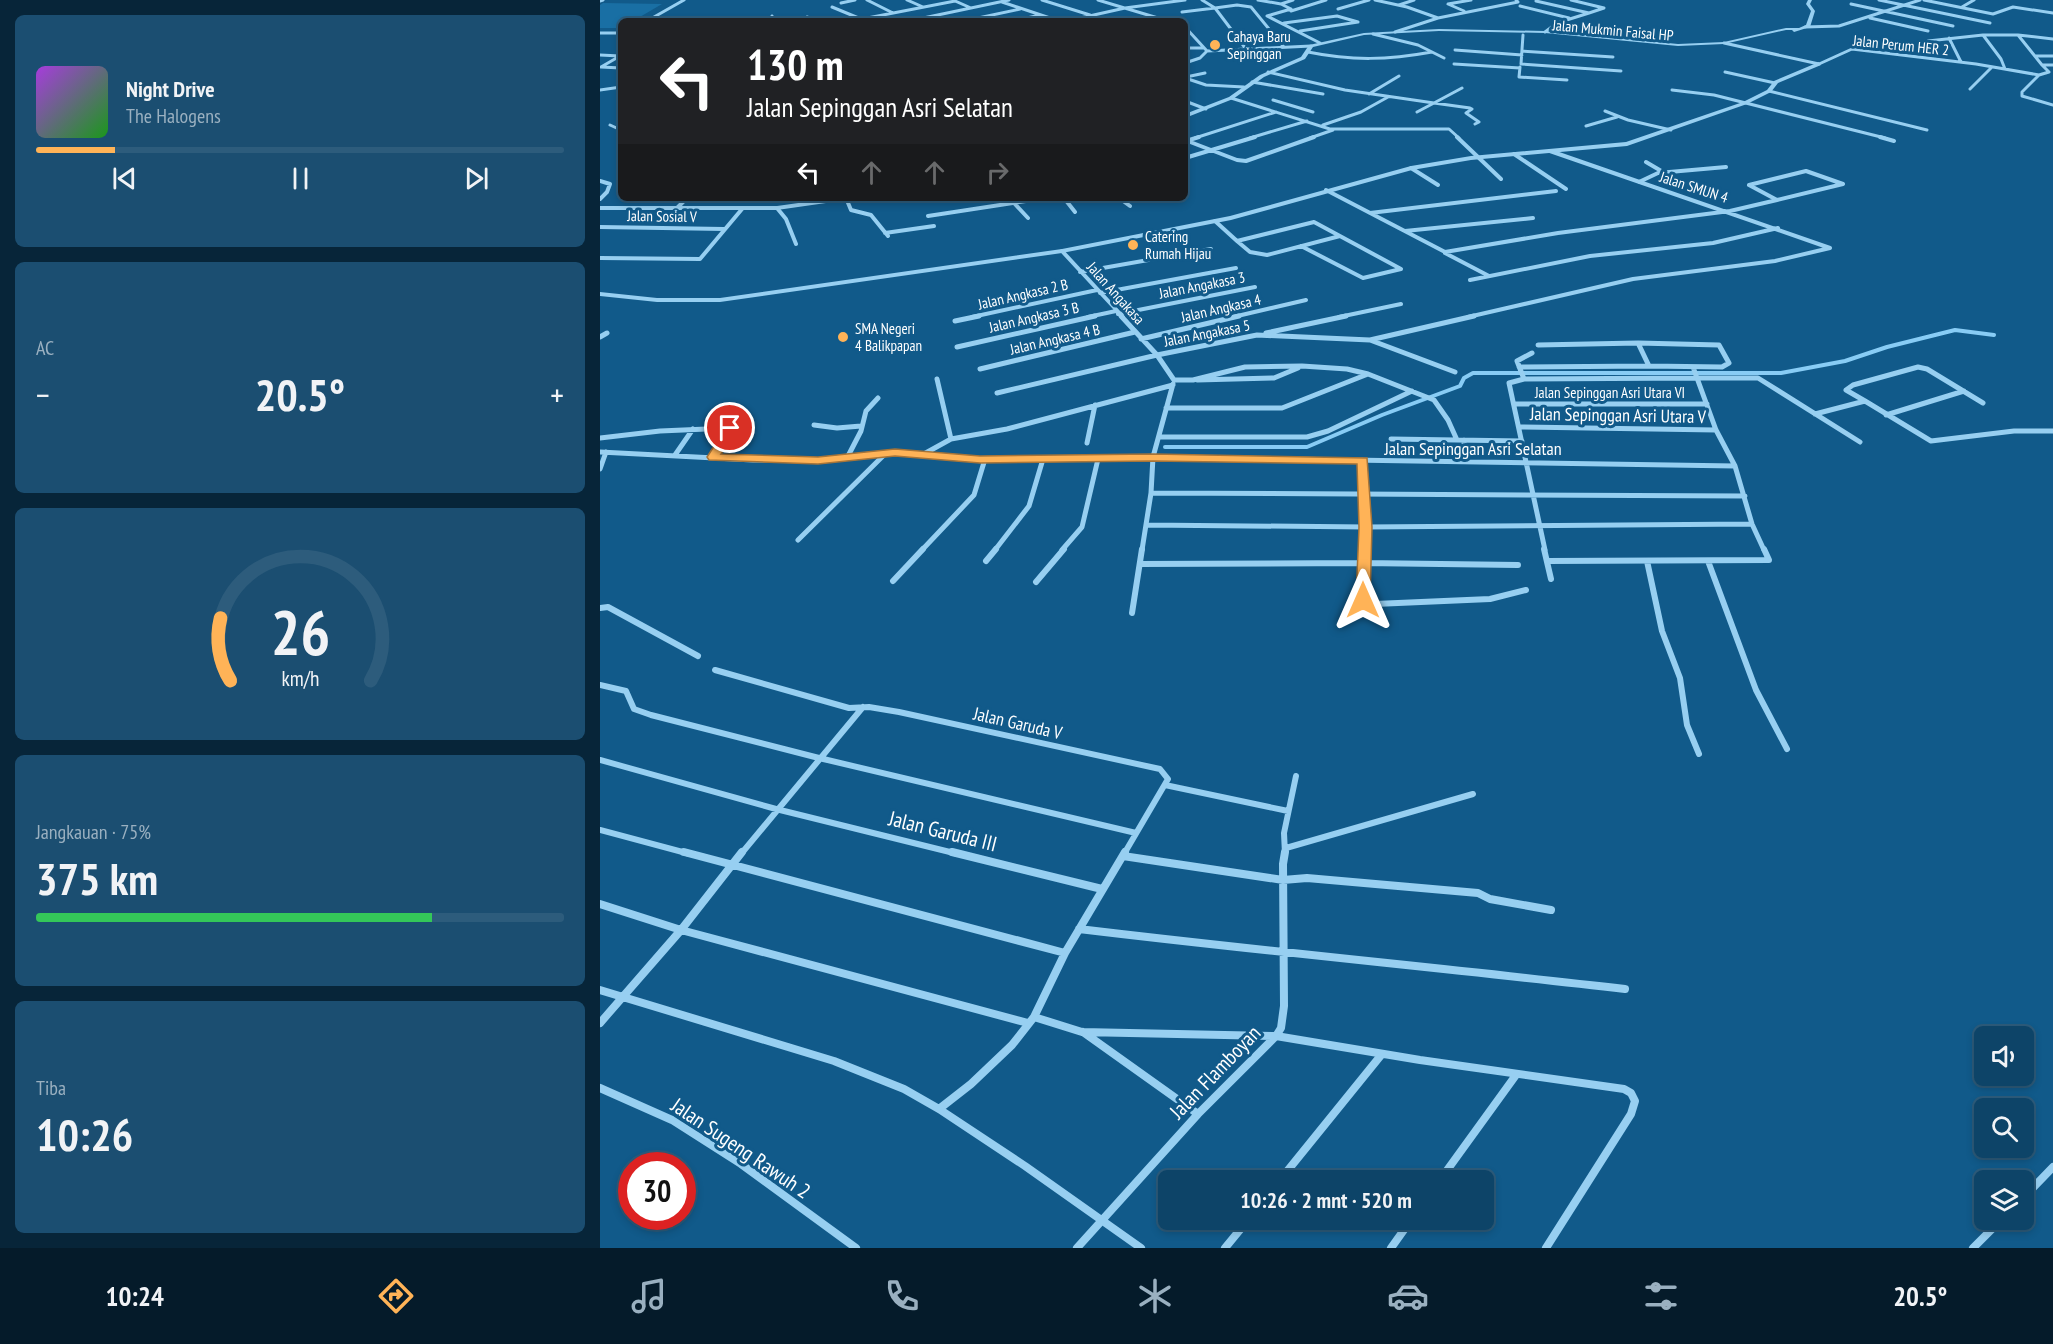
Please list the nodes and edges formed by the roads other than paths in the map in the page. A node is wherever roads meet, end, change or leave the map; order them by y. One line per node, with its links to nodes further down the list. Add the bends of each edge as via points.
1 (684, 0): 56 (street)
2 (855, 0): 27 (street)
3 (867, 0): 48 (street)
4 (907, 0): 36 (street)
5 (1009, 0): 25 (street)
6 (1042, 0): 53 (street)
7 (1098, 0): 26 (street)
8 (1112, 0): 26 (street)
9 (1185, 0): 41 (street)
10 (1202, 0): 42 (street)
11 (1257, 0): 28 (street)
12 (1293, 0): 28 (street)
13 (1326, 0): 44 (street)
14 (1369, 0): 43 (street)
15 (1375, 0): 32 (street)
16 (1414, 0): 32 (street)
17 (1471, 0): 46 (street, via 1448,4)
18 (1516, 0): 46 (street)
19 (1536, 0): 29 (street)
20 (1570, 0): 29 (street); 49 (street, via 1604,8)
21 (1879, 0): 33 (street)
22 (1922, 0): 33 (street); 37 (street)
23 (1974, 0): 37 (street)
24 (953, 1): 36 (street); 39 (street)
25 (998, 1): 39 (street); 40 (street)
26 (1104, 2): 41 (street)
27 (840, 3)
28 (1281, 4): 44 (street)
29 (1553, 4): 49 (street)
30 (1811, 4): 71 (street)
31 (1851, 4): 47 (street)
32 (1398, 5): 65 (street)
33 (1904, 5): 47 (street); 69 (street)
34 (1520, 6): 66 (street)
35 (832, 7): 57 (street)
36 (924, 7): 38 (street)
37 (1962, 7): 50 (street, via 1993,14 2001,14 2010,7)
38 (919, 8): 48 (street); 51 (street)
39 (971, 8): 51 (street)
40 (1020, 8): 52 (street); 60 (street)
41 (1125, 8): 53 (street); 64 (street)
42 (1215, 8): 45 (street); 54 (street, via 1244,5); 93 (street)
43 (1338, 9)
44 (1291, 10): 55 (street)
45 (1182, 12)
46 (1465, 12): 65 (street)
47 (1888, 12): 67 (street); 70 (street)
48 (893, 13): 58 (street)
49 (1589, 13): 66 (street)
50 (2053, 13)
51 (938, 15): 59 (street)
52 (1040, 15): 61 (street); 62 (street)
53 (1092, 15): 63 (street)
54 (1258, 15): 55 (street); 90 (street)
55 (1267, 16): 68 (street)
56 (652, 18)
57 (860, 18)
58 (867, 18)
59 (925, 18)
60 (977, 18)
61 (1027, 18)
62 (1050, 18)
63 (1080, 18)
64 (1158, 18)
65 (1438, 18): 75 (street)
66 (1570, 18): 77 (street)
67 (1869, 18): 71 (street, via 1833,28); 74 (street)
68 (1284, 23): 73 (street); 73 (street, via 1337,15 1359,22)
69 (1990, 23)
70 (1953, 26)
71 (1804, 27): 88 (street, Jalan Mukmin Faisal HP); 89 (street, Jalan Mukmin Faisal HP)
72 (1188, 29): 92 (street)
73 (1299, 31): 87 (street)
74 (1928, 31)
75 (1395, 32): 76 (street, Jalan Mukmin Faisal HP); 80 (street, Jalan Mukmin Faisal HP)
76 (1422, 32): 77 (street, Jalan Mukmin Faisal HP); 81 (street, Jalan Mukmin Faisal HP)
77 (1545, 32): 88 (street, Jalan Mukmin Faisal HP, via 1651,44)
78 (600, 33): 79 (street)
79 (618, 33)
80 (1373, 34): 87 (street, Jalan Mukmin Faisal HP); 97 (street)
81 (1524, 35): 89 (street, Jalan Mukmin Faisal HP, via 1664,48); 98 (street)
82 (1983, 35): 83 (street); 84 (street); 116 (street)
83 (2018, 35): 85 (street); 101 (street)
84 (1949, 38): 86 (street); 107 (street)
85 (2053, 39)
86 (1928, 40)
87 (1320, 43): 94 (street, Jalan Mukmin Faisal HP)
88 (1724, 43): 89 (street)
89 (1733, 45): 109 (street)
90 (1283, 46): 93 (street); 94 (street)
91 (1188, 48): 92 (street)
92 (1203, 48): 96 (street)
93 (1246, 49): 96 (street)
94 (1310, 49): 97 (street, via 1339,58 1377,59); 118 (street, Jalan Mukmin Faisal HP, via 1298,60)
95 (1455, 50): 98 (street)
96 (1207, 51): 106 (street)
97 (1432, 52): 105 (street)
98 (1522, 53): 103 (street); 112 (street)
99 (600, 55): 100 (street)
100 (618, 56)
101 (2035, 56): 102 (street); 110 (street)
102 (2053, 56)
103 (1614, 57)
104 (618, 58): 114 (street)
105 (1444, 58)
106 (1188, 62)
107 (1961, 62): 109 (street, Jalan Perum HER 2, via 1852,49); 113 (street, Jalan Perum HER 2)
108 (1454, 64): 112 (street)
109 (1819, 64): 128 (street)
110 (2042, 65): 111 (street); 121 (street, via 2049,72)
111 (2053, 65)
112 (1520, 66): 117 (street); 126 (street, via 1519,77)
113 (1992, 67): 116 (street, Jalan Perum HER 2); 132 (street)
114 (601, 68): 115 (street)
115 (618, 68)
116 (2005, 69): 121 (street, Jalan Perum HER 2)
117 (1622, 71)
118 (1268, 72): 127 (street, Jalan Mukmin Faisal HP); 137 (street)
119 (1725, 72): 128 (street)
120 (1205, 73): 124 (street)
121 (2041, 75): 123 (street, Jalan Perum HER 2); 144 (street, via 2022,96)
122 (1399, 76): 137 (street)
123 (2053, 76)
124 (1188, 77)
125 (1188, 79): 130 (street, via 1206,85)
126 (1567, 80)
127 (1252, 82): 130 (street, Jalan Mukmin Faisal HP); 136 (street)
128 (1775, 83): 135 (street)
129 (618, 87): 133 (street)
130 (1244, 87): 139 (street, Jalan Mukmin Faisal HP)
131 (1462, 88): 142 (street)
132 (1970, 89)
133 (600, 90)
134 (1672, 90): 143 (street)
135 (1769, 91): 143 (street); 162 (street)
136 (1323, 94)
137 (1368, 94): 138 (street)
138 (1389, 96): 142 (street); 157 (street, via 1361,112)
139 (1231, 98): 146 (street, Jalan Mukmin Faisal HP); 147 (street)
140 (1273, 100): 145 (street)
141 (1188, 101): 146 (street)
142 (1434, 103): 150 (street); 156 (street, via 1472,109 1466,113 1479,122)
143 (1745, 103): 161 (street); 164 (street)
144 (2053, 105)
145 (1300, 108): 149 (street); 151 (street)
146 (1206, 109): 152 (street, Jalan Mukmin Faisal HP)
147 (1277, 111): 151 (street); 163 (street)
148 (1605, 111): 153 (street)
149 (1313, 112)
150 (1418, 112)
151 (1283, 114): 154 (street)
152 (1188, 115)
153 (1617, 117): 158 (street); 161 (street)
154 (1308, 121): 157 (street); 166 (street)
155 (618, 123): 159 (street, via 610,125)
156 (1475, 124)
157 (1322, 126): 160 (street)
158 (1586, 126)
159 (618, 129)
160 (1331, 129): 166 (street, via 1324,135 1246,161); 170 (street, via 1449,129)
161 (1671, 130): 167 (street, via 1627,144)
162 (1927, 130)
163 (1188, 140)
164 (1894, 141)
165 (1188, 142): 166 (street)
166 (1213, 151): 169 (street)
167 (1550, 151): 168 (street); 177 (street, Jalan SMUN 4)
168 (1514, 154): 170 (street); 179 (street)
169 (1188, 157)
170 (1477, 158): 173 (street); 175 (street)
171 (1646, 162): 174 (street)
172 (1726, 167): 174 (street)
173 (1411, 168): 178 (street); 180 (street)
174 (1663, 173): 177 (street)
175 (1501, 179)
176 (600, 181): 182 (street, via 610,184)
177 (1639, 182): 196 (street, Jalan SMUN 4)
178 (1438, 185)
179 (1566, 189)
180 (1326, 190): 198 (street); 202 (street)
181 (1556, 191): 198 (street)
182 (600, 199)
183 (684, 201): 194 (street)
184 (826, 201): 193 (street)
185 (848, 201): 203 (street, via 851,210 871,215 887,235)
186 (1027, 201): 190 (street)
187 (1066, 201): 197 (street)
188 (1123, 201): 191 (street)
189 (1778, 201): 189 (street, via 1749,185 1806,171 1843,184); 196 (street)
190 (1014, 203): 199 (street); 200 (street)
191 (1130, 206)
192 (600, 208): 194 (street)
193 (777, 208): 195 (street); 210 (street)
194 (676, 209): 195 (street)
195 (742, 209): 206 (street)
196 (1730, 211): 205 (street, Jalan SMUN 4); 214 (street)
197 (1075, 212)
198 (1370, 213): 207 (street)
199 (928, 216)
200 (1028, 218)
201 (1533, 218): 207 (street)
202 (1215, 221): 209 (street); 213 (street)
203 (934, 226)
204 (600, 227): 206 (street, Jalan Sosial V)
205 (1778, 228): 218 (street, via 1713,243 1613,253); 232 (street, Jalan SMUN 4, via 1830,248 1775,261 1633,279)
206 (724, 229): 215 (street, via 700,259)
207 (1404, 231): 214 (street)
208 (1340, 236): 209 (street, via 1311,222); 211 (street); 211 (street, via 1401,269 1363,278)
209 (1237, 242): 211 (street, via 1258,255)
210 (796, 244)
211 (1301, 246)
212 (1212, 249): 217 (street)
213 (1062, 251): 217 (street, Jalan Angakasa); 222 (street, via 720,300 657,300)
214 (1445, 252): 218 (street)
215 (600, 258)
216 (1236, 268): 221 (street, Jalan Angkasa 2 B)
217 (1080, 272): 221 (street, Jalan Angakasa)
218 (1490, 277): 219 (street)
219 (1470, 280)
220 (1255, 287): 225 (street, Jalan Angakasa 3)
221 (1099, 292): 225 (street, Jalan Angakasa); 226 (street, Jalan Angkasa 2 B)
222 (600, 294)
223 (1306, 300): 231 (street, Jalan Angkasa 4)
224 (1401, 304): 229 (street)
225 (1117, 312): 227 (street, Jalan Angakasa); 235 (street, Jalan Angkasa 3 B)
226 (955, 321)
227 (1136, 332): 231 (street, Jalan Angakasa); 242 (street, Jalan Angkasa 4 B)
228 (607, 333): 230 (street)
229 (1257, 335): 232 (street, Jalan Angakasa 5); 237 (street, Jalan Angakasa 5)
230 (600, 337)
231 (1141, 339): 237 (street, Jalan Angakasa)
232 (1370, 340): 243 (street, Jalan Angakasa 5)
233 (1638, 343): 234 (street); 239 (street); 241 (street, via 1719,345 1730,363 1722,367)
234 (1538, 345)
235 (957, 347)
236 (1532, 353): 240 (street, via 1518,359)
237 (1157, 355): 249 (street, Jalan Angakasa); 252 (street, Jalan Angakasa 5)
238 (1302, 366): 244 (street); 248 (street, via 1245,367); 248 (street, via 1274,378)
239 (1649, 366): 240 (street); 241 (street)
240 (1519, 367): 247 (street)
241 (1693, 367): 245 (street)
242 (980, 369)
243 (1455, 372)
244 (1368, 374): 250 (street); 259 (street, via 1282,408)
245 (1697, 377): 247 (street); 257 (street); 261 (street, via 1758,378)
246 (936, 379): 272 (street)
247 (1524, 379): 256 (street, via 1509,383)
248 (1193, 380): 249 (street)
249 (1173, 383): 258 (street); 259 (street)
250 (1412, 391): 271 (street, via 1307,437); 274 (street, via 1434,400)
251 (1964, 392): 254 (street, via 1918,367 1846,390); 255 (street); 262 (street)
252 (997, 393)
253 (878, 398): 266 (street, via 866,411)
254 (1865, 401): 261 (street); 262 (street)
255 (1983, 403)
256 (1514, 404): 257 (street, Jalan Sepinggan Asri Utara VI); 264 (street)
257 (1707, 404): 268 (street)
258 (1095, 405): 272 (street, via 1007,429); 277 (street)
259 (1166, 408): 271 (street)
260 (746, 414): 265 (street)
261 (1815, 414): 278 (street)
262 (1886, 415): 269 (street, via 1931,441 2014,431)
263 (814, 425): 266 (street)
264 (1519, 427): 268 (street, Jalan Sepinggan Asri Utara V); 276 (street)
265 (730, 428): 267 (street); 284 (street)
266 (861, 428): 285 (street)
267 (693, 429): 270 (street); 281 (street)
268 (1716, 430): 292 (street)
269 (2053, 432)
270 (600, 438)
271 (1160, 438): 283 (street)
272 (949, 439): 282 (street)
273 (1391, 439): 274 (street)
274 (1457, 440): 275 (street)
275 (1464, 440): 276 (street); 290 (street)
276 (1522, 441): 291 (street)
277 (1087, 442)
278 (1860, 442)
279 (603, 452): 281 (street, Jalan Sepinggan Asri Selatan); 293 (street)
280 (887, 452): 282 (street, Jalan Sepinggan Asri Selatan); 285 (street, Jalan Sepinggan Asri Selatan); 302 (street)
281 (675, 455): 284 (street, Jalan Sepinggan Asri Selatan)
282 (922, 455): 286 (street, Jalan Sepinggan Asri Selatan)
283 (1154, 455): 288 (street, Jalan Sepinggan Asri Selatan); 289 (street, Jalan Sepinggan Asri Selatan); 294 (street)
284 (713, 457): 285 (street, Jalan Sepinggan Asri Selatan, via 818,461)
285 (847, 458)
286 (985, 459): 287 (street, Jalan Sepinggan Asri Selatan); 311 (street, via 974,495)
287 (1043, 459): 288 (street, Jalan Sepinggan Asri Selatan); 303 (street, via 1029,506)
288 (1098, 459): 312 (street, via 1082,527)
289 (1362, 460): 290 (street, Jalan Sepinggan Asri Selatan); 295 (street)
290 (1464, 461): 291 (street, Jalan Sepinggan Asri Selatan)
291 (1526, 461): 292 (street, Jalan Sepinggan Asri Selatan); 296 (street)
292 (1735, 465): 297 (street)
293 (600, 469)
294 (1151, 493): 295 (street); 299 (street)
295 (1363, 493): 296 (street); 301 (street)
296 (1535, 494): 297 (street); 300 (street)
297 (1745, 496): 298 (street)
298 (1752, 524): 300 (street); 306 (street, via 1769,560)
299 (1147, 525): 301 (street); 308 (street)
300 (1539, 526): 301 (street); 304 (street)
301 (1366, 527): 307 (street)
302 (798, 540)
303 (986, 561)
304 (1547, 561): 305 (street); 310 (street)
305 (1647, 561): 306 (street); 321 (street, via 1662,632 1680,678 1687,725)
306 (1708, 561): 320 (street, via 1756,690)
307 (1363, 563): 308 (street); 309 (street); 313 (street, via 1363,600 1369,604 1490,599)
308 (1140, 564): 315 (street)
309 (1518, 565)
310 (1551, 579)
311 (892, 581)
312 (1036, 582)
313 (1526, 590)
314 (600, 608): 316 (street, via 608,608)
315 (1132, 613)
316 (698, 656)
317 (715, 670): 319 (street, Jalan Garuda V, via 849,708)
318 (600, 685): 322 (street, via 626,691 638,711)
319 (863, 707): 322 (street); 325 (street, Jalan Garuda V, via 1160,769 1168,779)
320 (1787, 749)
321 (1699, 754)
322 (819, 758): 327 (street); 330 (street)
323 (600, 760): 327 (street, Jalan Garuda III)
324 (1296, 777): 328 (street, Jalan Flamboyan)
325 (1165, 785): 328 (street); 330 (street)
326 (1473, 794): 331 (street)
327 (776, 809): 333 (street); 335 (street, Jalan Garuda III)
328 (1288, 811): 331 (street, Jalan Flamboyan)
329 (600, 830): 333 (street)
330 (1136, 834): 332 (street)
331 (1286, 848): 334 (street, Jalan Flamboyan)
332 (1123, 856): 334 (street); 335 (street)
333 (733, 864): 339 (street); 340 (street)
334 (1283, 880): 337 (street, via 1307,878 1478,893); 341 (street, Jalan Flamboyan)
335 (1102, 889): 338 (street)
336 (600, 904): 339 (street)
337 (1551, 910)
338 (1079, 929): 340 (street); 341 (street)
339 (681, 930): 344 (street); 345 (street)
340 (1065, 953): 345 (street)
341 (1284, 954): 342 (street); 348 (street, Jalan Flamboyan, via 1284,1006)
342 (1625, 989)
343 (600, 990): 344 (street)
344 (624, 996): 346 (street); 352 (street, via 834,1060 904,1089)
345 (1031, 1020): 347 (street); 352 (street, via 1012,1045)
346 (600, 1023)
347 (1082, 1032): 348 (street); 353 (street)
348 (1276, 1036): 349 (street); 353 (street, Jalan Flamboyan)
349 (1382, 1054): 350 (street); 355 (street)
350 (1516, 1075): 356 (street); 367 (street, via 1624,1089 1635,1101 1631,1114)
351 (600, 1088): 362 (street, Jalan Sugeng Rawuh 2, via 672,1120 741,1164)
352 (939, 1109): 358 (street)
353 (1198, 1114): 358 (street, Jalan Flamboyan)
354 (2053, 1167): 357 (street)
355 (1288, 1170)
356 (1447, 1170)
357 (2034, 1187)
358 (1102, 1220): 363 (street, Jalan Flamboyan); 364 (street)
359 (1240, 1230): 365 (street)
360 (1404, 1230): 366 (street)
361 (1991, 1230): 368 (street)
362 (856, 1248)
363 (1077, 1248)
364 (1141, 1248)
365 (1225, 1248)
366 (1391, 1248)
367 (1546, 1248)
368 (1973, 1248)

